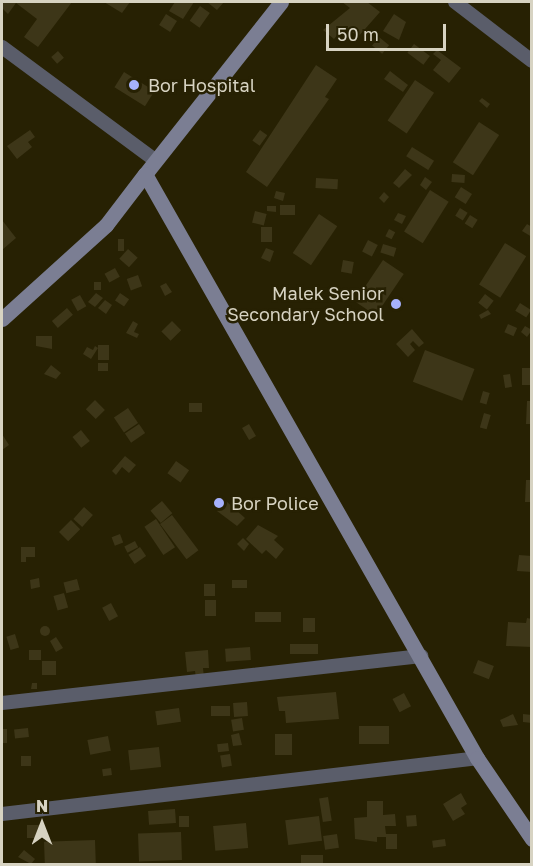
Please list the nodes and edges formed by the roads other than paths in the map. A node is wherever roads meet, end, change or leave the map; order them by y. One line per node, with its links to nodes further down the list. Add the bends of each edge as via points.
1 (280, 2): 5 (street)
2 (455, 2): 4 (street)
3 (2, 47): 5 (street)
4 (531, 61)
5 (156, 161): 6 (street)
6 (145, 174): 7 (street, via 106,225); 8 (street)
7 (2, 319)
8 (421, 656): 9 (street); 10 (street)
9 (2, 703)
10 (477, 758): 11 (street); 12 (street)
11 (2, 814)
12 (531, 839)

